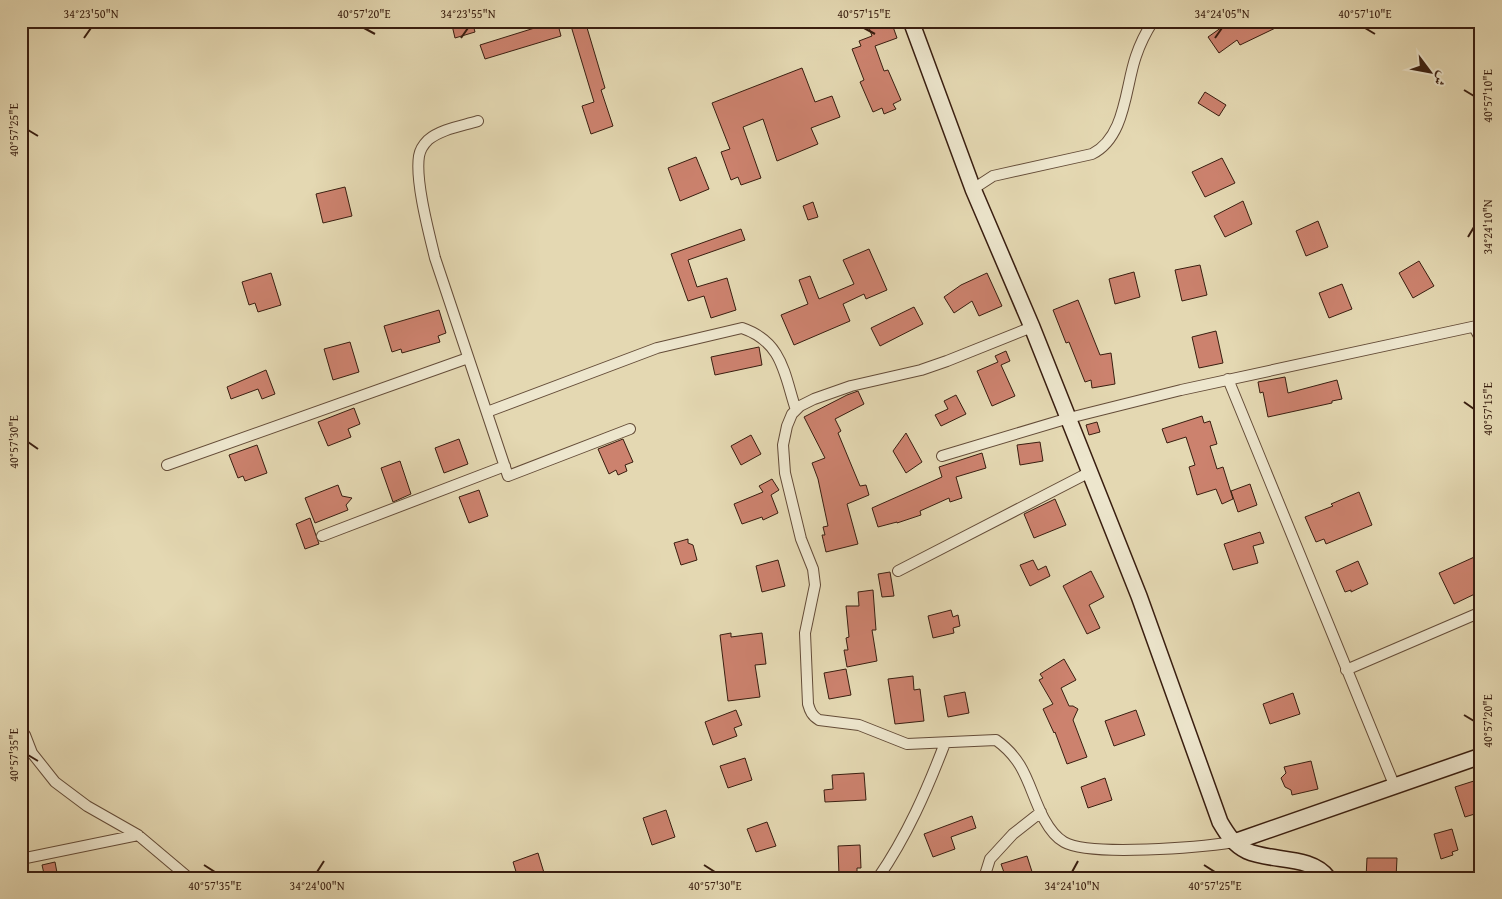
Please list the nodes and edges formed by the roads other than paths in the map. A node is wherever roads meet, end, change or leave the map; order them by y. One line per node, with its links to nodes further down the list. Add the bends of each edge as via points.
1 (911, 21): 4 (street)
2 (1153, 21): 4 (street, via 1136,58 1119,120 1101,150 993,176)
3 (478, 121): 8 (street, via 438,133 424,144 419,155 435,258)
4 (973, 189): 6 (street)
5 (1478, 326): 7 (street); 9 (street)
6 (1032, 327): 10 (street, via 921,370 851,386 814,399); 12 (street)
7 (1481, 340)
8 (468, 358): 11 (street); 15 (street)
9 (1228, 379): 12 (street); 21 (street)
10 (796, 410): 11 (street, via 780,359 773,348 766,340 742,328 657,348); 23 (street, via 787,426 783,445 791,502 813,569 815,585 804,633 810,711 819,720 859,725 907,744)
11 (486, 412): 16 (street)
12 (1069, 418): 14 (street); 17 (street)
13 (630, 429): 16 (street, via 508,476)
14 (942, 456)
15 (166, 465)
16 (505, 466): 18 (street)
17 (1090, 472): 19 (street); 28 (street, via 1165,665 1212,801 1226,834)
18 (322, 536)
19 (898, 571)
20 (1481, 612): 21 (street)
21 (1346, 670): 25 (street)
22 (21, 730): 27 (street, via 32,753 55,782 87,806)
23 (945, 743): 26 (street, via 996,740 1005,746 1016,756); 31 (street, via 897,851)
24 (1481, 756): 25 (street)
25 (1395, 787): 28 (street)
26 (1041, 812): 28 (street, via 1051,831 1064,842 1080,848 1196,847); 32 (street, via 1013,834 990,859)
27 (138, 835): 29 (street); 30 (street)
28 (1234, 842): 33 (street, via 1256,854 1314,866)
29 (21, 860)
30 (189, 878)
31 (878, 878)
32 (986, 878)
33 (1328, 878)

